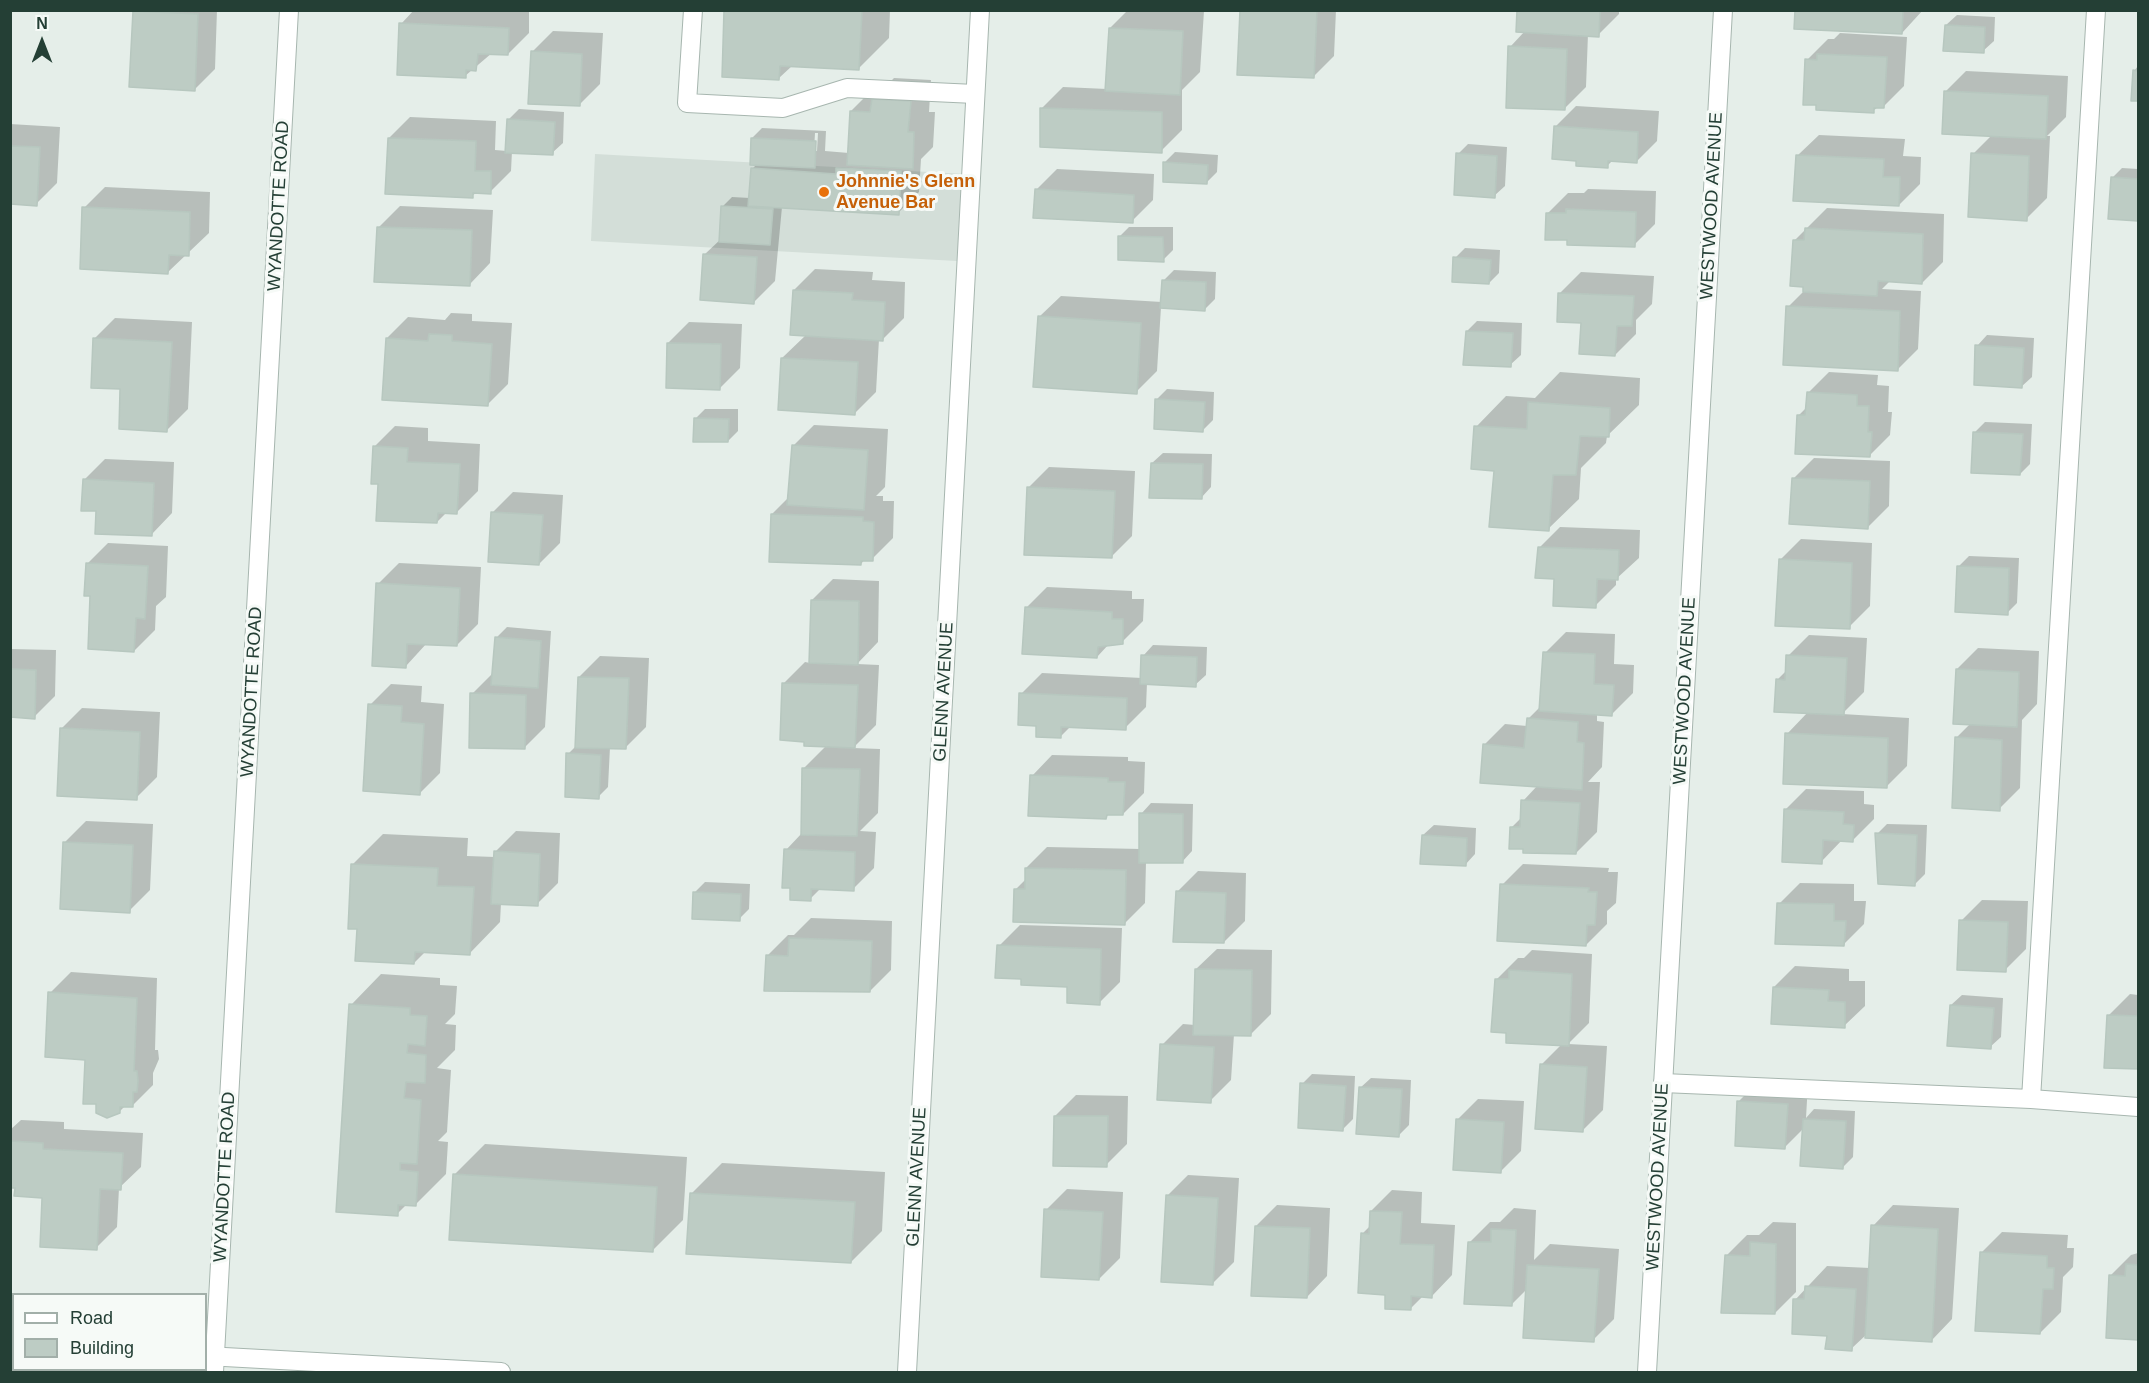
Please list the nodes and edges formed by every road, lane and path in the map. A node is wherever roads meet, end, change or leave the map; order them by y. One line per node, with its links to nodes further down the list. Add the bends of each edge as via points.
1 (290, 10): 10 (street, WYANDOTTE ROAD)
2 (693, 10): 6 (street, via 687,103 783,108 848,88)
3 (980, 10): 6 (street, GLENN AVENUE)
4 (1723, 10): 7 (street, WESTWOOD AVENUE)
5 (2096, 10): 8 (street)
6 (975, 94): 12 (street, GLENN AVENUE)
7 (1663, 1083): 8 (street); 13 (street, WESTWOOD AVENUE)
8 (2031, 1099): 9 (street)
9 (2139, 1107)
10 (211, 1362): 11 (street)
11 (501, 1372)
12 (907, 1372)
13 (1647, 1372)

